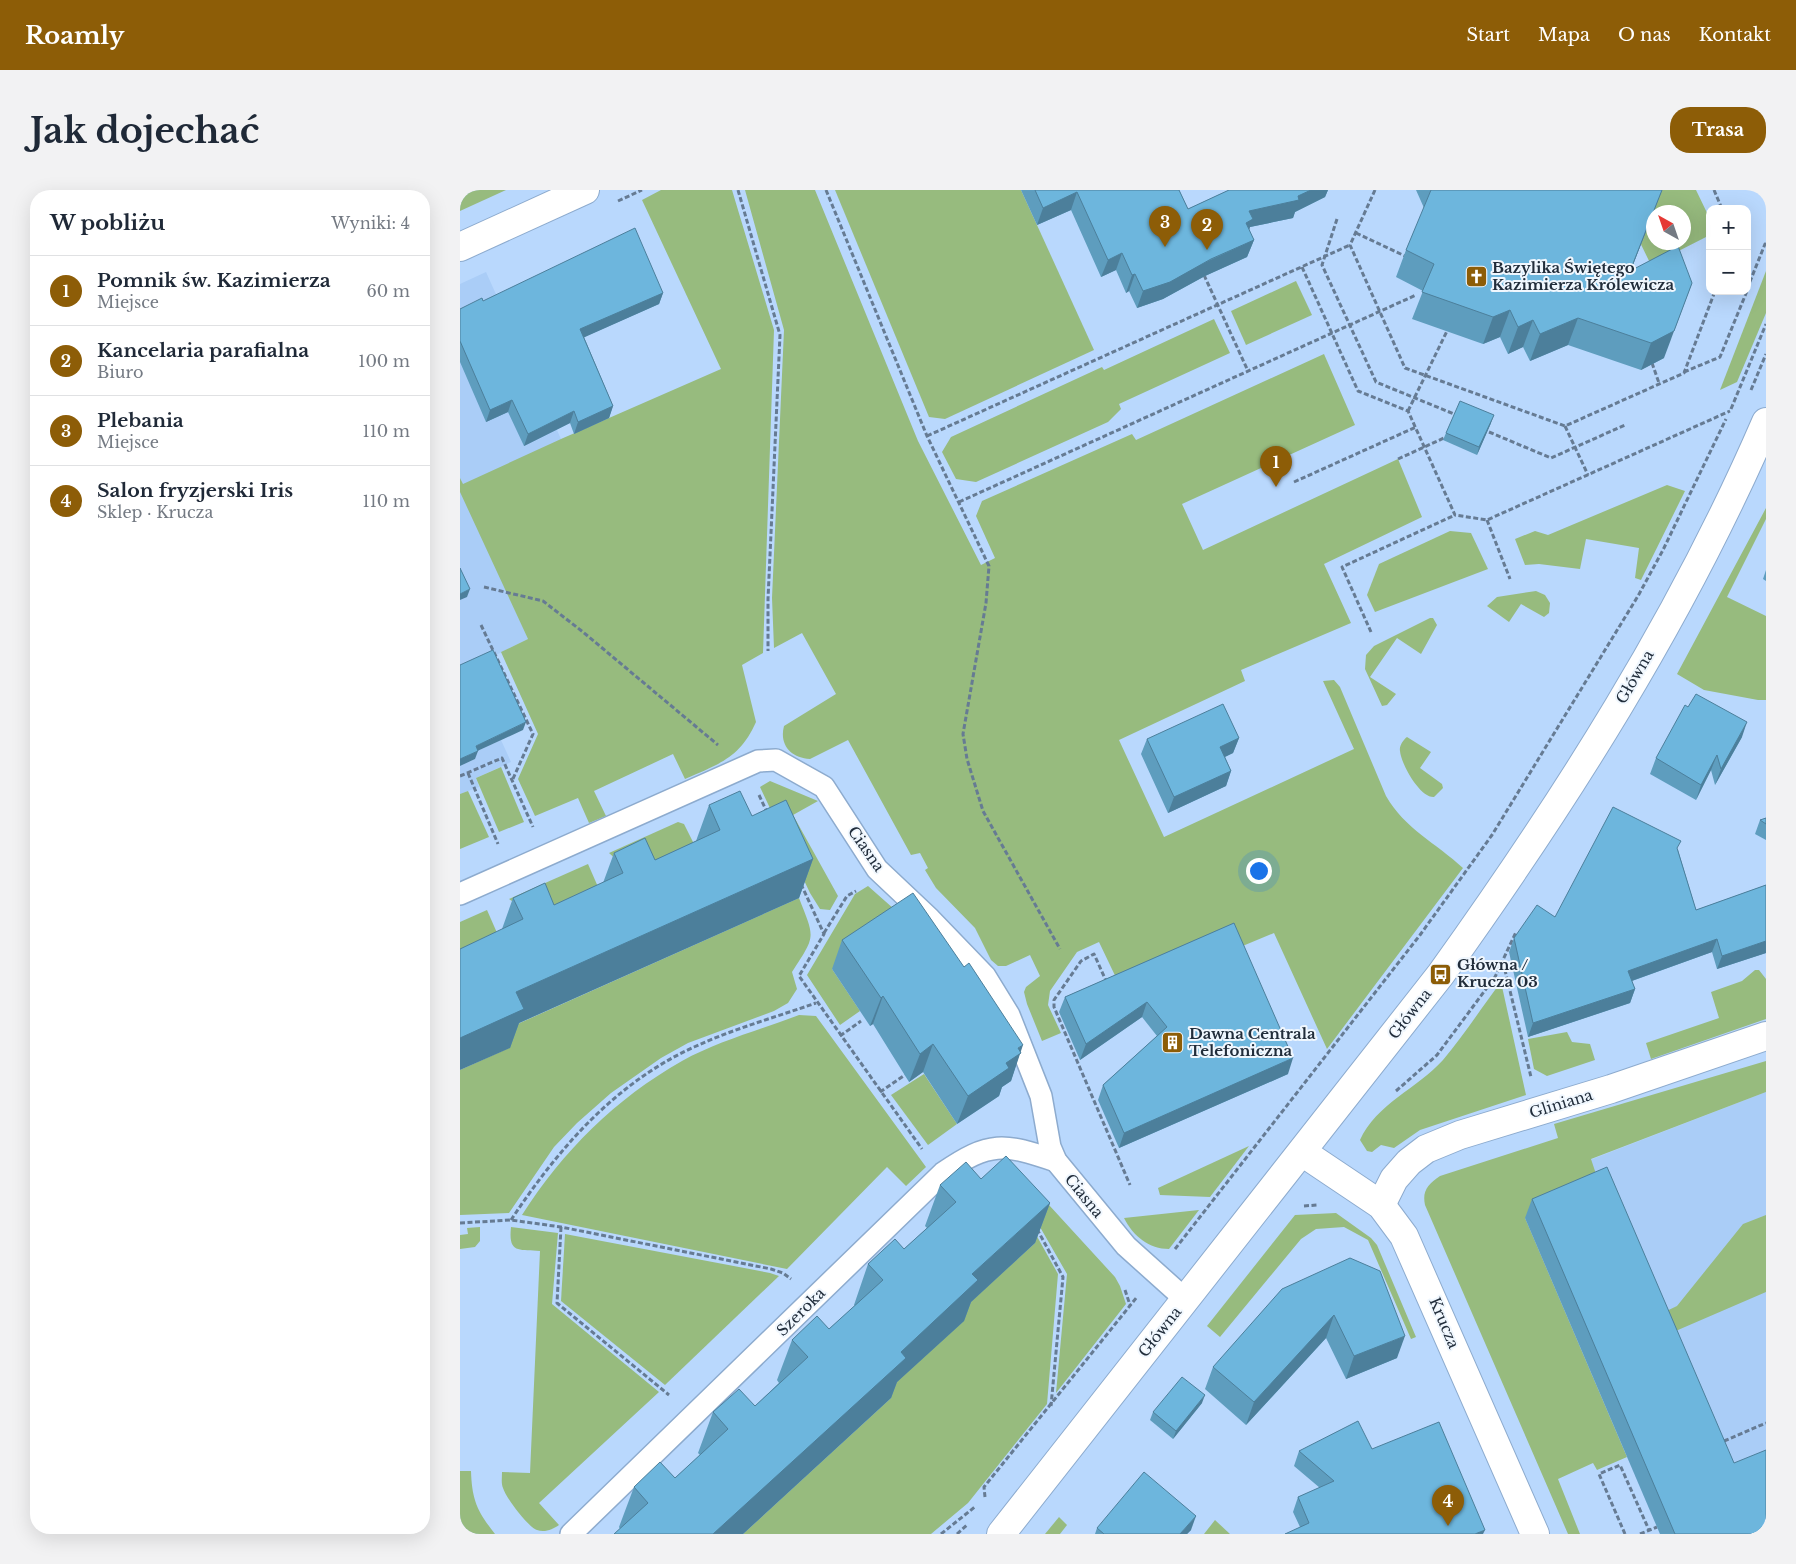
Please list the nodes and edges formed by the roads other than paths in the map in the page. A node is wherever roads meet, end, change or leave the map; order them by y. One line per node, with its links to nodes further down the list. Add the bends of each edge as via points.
1 (585, 190): 2 (street)
2 (460, 247)
3 (1766, 422): 6 (street, Główna, via 1712,536 1579,772 1510,878 1441,974)
4 (460, 894): 7 (lane, Ciasna, via 741,768 767,759 776,760 824,787 868,857 985,976 1002,1000 1041,1096 1050,1147)
5 (1766, 1036): 8 (street, Gliniana, via 1426,1149 1394,1179)
6 (1302, 1152): 8 (street, Krucza); 9 (street, Główna)
7 (1056, 1161): 9 (lane, Ciasna, via 1116,1235); 10 (lane, Szeroka, via 1004,1146 972,1155 943,1173)
8 (1381, 1206): 12 (street, Krucza, via 1404,1236 1424,1276)
9 (1185, 1300): 11 (street, Główna)
10 (571, 1534)
11 (1001, 1534)
12 (1535, 1534)

